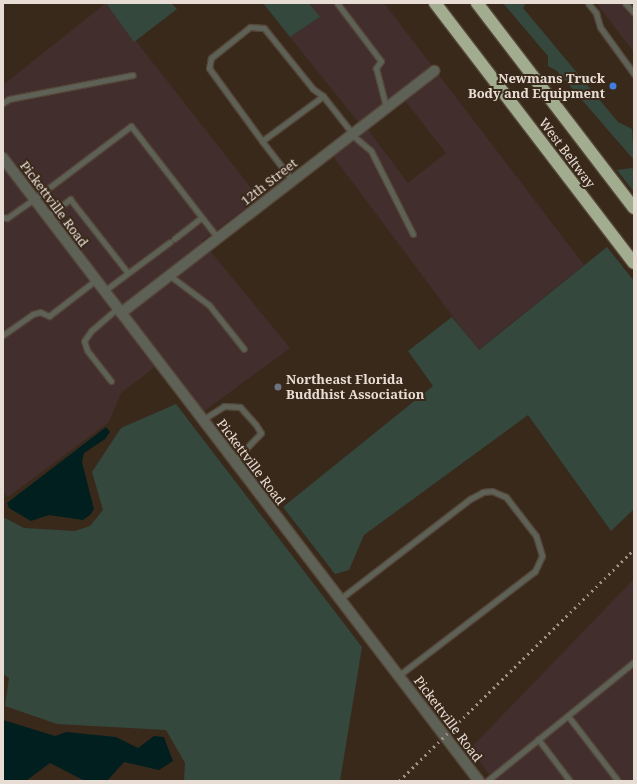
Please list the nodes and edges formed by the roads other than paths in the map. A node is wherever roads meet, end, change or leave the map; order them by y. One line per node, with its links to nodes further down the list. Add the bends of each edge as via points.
1 (337, 3): 12 (lane, via 381,61 376,68)
2 (435, 3): 24 (highway, West Beltway)
3 (477, 3): 18 (highway, West Beltway)
4 (588, 3): 8 (lane, via 596,13 600,27)
5 (625, 3): 6 (lane)
6 (634, 13)
7 (434, 71): 12 (street, 12th Street)
8 (634, 74)
9 (133, 75): 11 (lane, via 9,98)
10 (323, 96): 13 (lane); 14 (lane); 14 (lane, via 313,89 264,28 250,27 211,58 210,68)
11 (3, 103)
12 (386, 107): 13 (street, 12th Street)
13 (352, 134): 16 (street, 12th Street); 22 (lane, via 371,151)
14 (262, 141): 16 (lane)
15 (3, 158): 17 (street, Pickettville Road)
16 (292, 180): 23 (street, 12th Street)
17 (34, 199): 19 (street, Pickettville Road); 20 (lane, via 6,218); 21 (lane, via 131,126)
18 (634, 208)
19 (47, 216): 25 (lane, via 70,199); 27 (street, Pickettville Road)
20 (3, 217)
21 (201, 218): 23 (lane); 25 (lane)
22 (413, 234)
23 (218, 238): 26 (street, 12th Street)
24 (634, 263)
25 (128, 273): 28 (lane)
26 (169, 275): 29 (street, 12th Street); 31 (lane, via 209,305)
27 (96, 280): 28 (street, Pickettville Road); 30 (lane, via 49,316 40,312 33,314)
28 (104, 291): 29 (street, Pickettville Road)
29 (119, 311): 32 (lane, via 91,331 84,341 87,350); 33 (street, Pickettville Road)
30 (3, 335)
31 (244, 349)
32 (110, 381)
33 (202, 420): 34 (street, Pickettville Road); 34 (lane, via 224,406 240,407 256,425 261,433)
34 (234, 461): 35 (street, Pickettville Road)
35 (340, 599): 37 (street, Pickettville Road); 37 (lane, via 470,499 483,492 492,491 506,497 536,536 542,556 535,571)
36 (634, 662): 38 (lane)
37 (398, 676): 40 (street, Pickettville Road)
38 (568, 716): 39 (lane); 43 (lane)
39 (538, 739): 41 (lane); 42 (lane)
40 (479, 781)
41 (486, 781)
42 (570, 781)
43 (618, 781)

